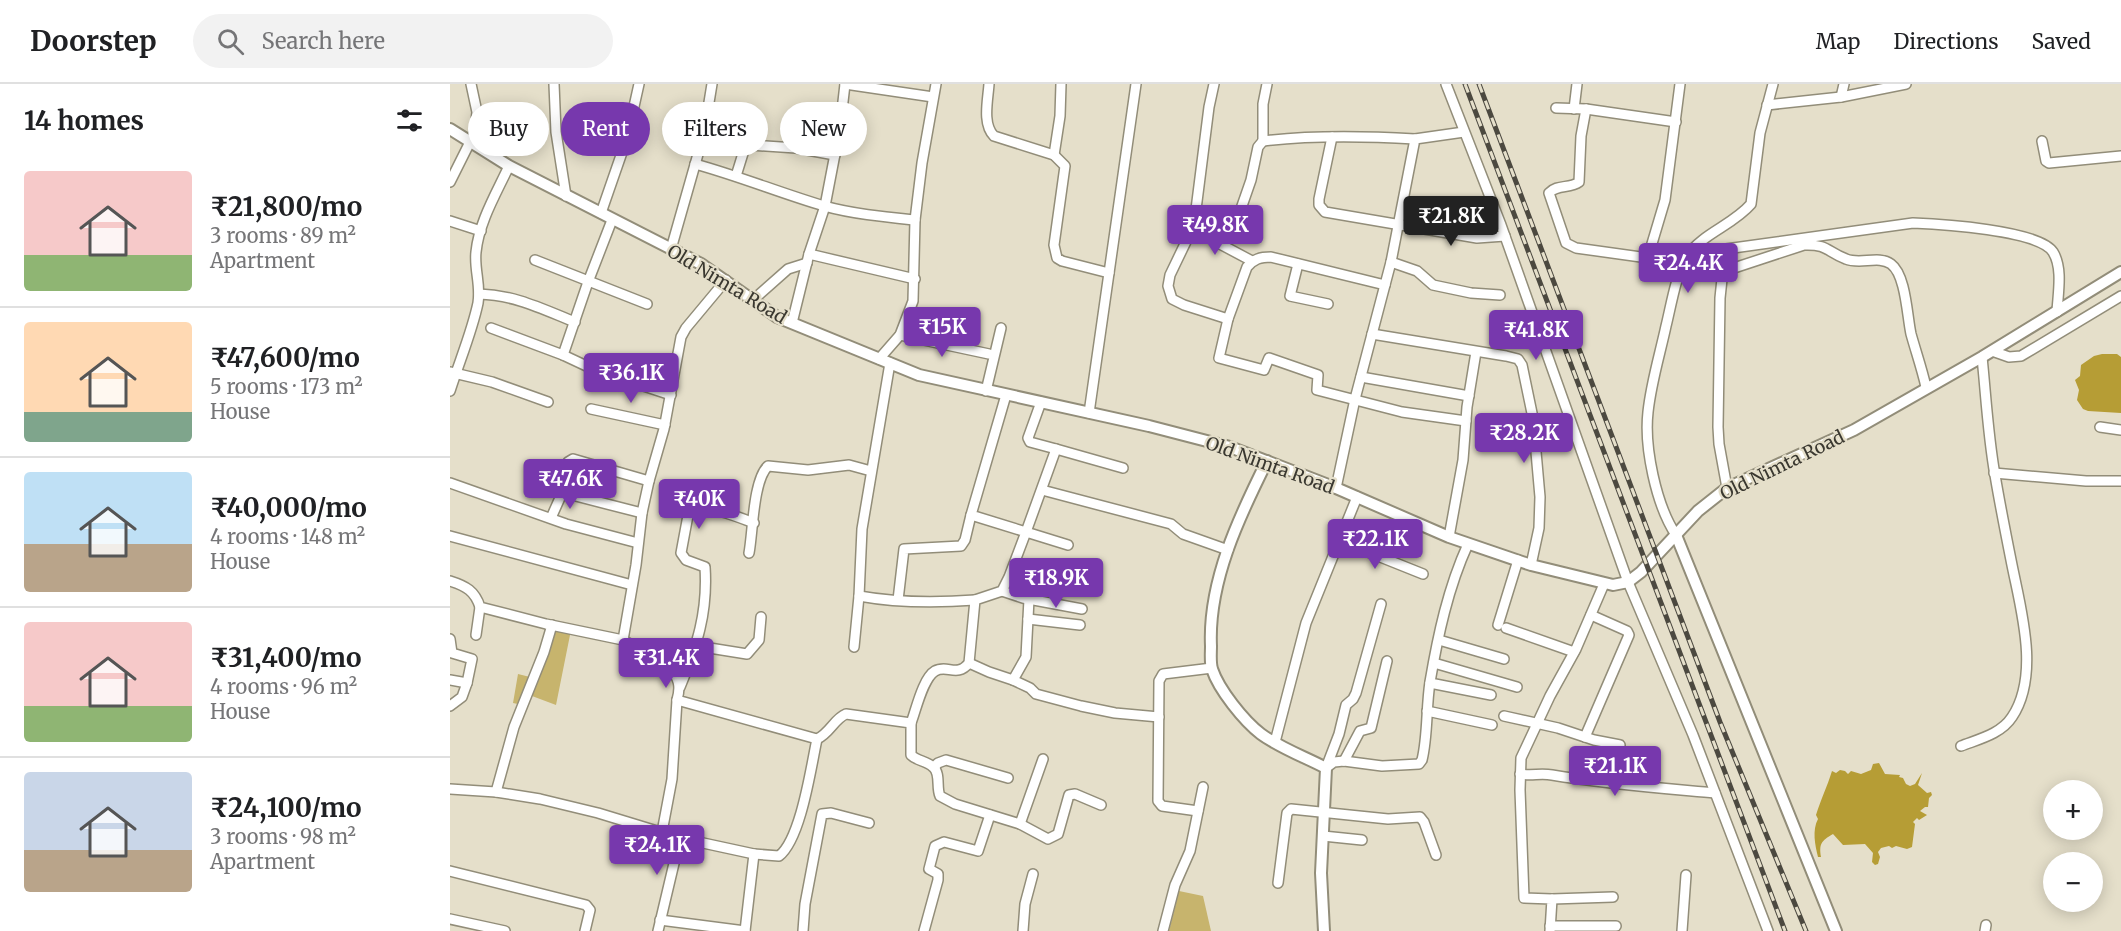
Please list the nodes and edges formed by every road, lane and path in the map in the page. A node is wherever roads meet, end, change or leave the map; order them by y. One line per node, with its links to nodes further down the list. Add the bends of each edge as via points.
1 (471, 84): 20 (street)
2 (554, 84): 44 (street, via 556,132)
3 (639, 84): 46 (street, via 627,138)
4 (712, 84): 40 (street)
5 (845, 84): 18 (street); 21 (street)
6 (936, 84): 18 (street)
7 (989, 84): 36 (street, via 990,132)
8 (1060, 84): 36 (street)
9 (1136, 84): 64 (street)
10 (1214, 84): 50 (street)
11 (1267, 84): 32 (street)
12 (1446, 84): 28 (street)
13 (1577, 84): 24 (street)
14 (1680, 84): 26 (street)
15 (1773, 84): 22 (street)
16 (1906, 84): 19 (street)
17 (1841, 85): 19 (street)
18 (933, 97): 48 (street)
19 (1841, 97): 22 (street)
20 (475, 102)
21 (843, 102)
22 (1767, 105): 59 (street, via 1751,204 1702,241)
23 (1556, 108): 24 (street)
24 (1574, 109): 25 (street)
25 (1586, 109): 26 (street); 56 (street, via 1580,182 1554,188 1549,193 1564,240 1576,248)
26 (1676, 122): 56 (street, via 1665,200)
27 (450, 129): 31 (street, Old Nimta Road)
28 (1464, 132): 30 (street); 54 (street)
29 (1332, 138): 30 (street); 32 (street); 51 (street, via 1319,199 1321,208 1325,212)
30 (1415, 139): 51 (street)
31 (468, 140)
32 (1263, 141): 52 (street)
33 (2042, 141): 39 (street, via 2049,163)
34 (780, 147): 42 (street, via 745,147)
35 (468, 148): 43 (street)
36 (1054, 155): 64 (street, via 1065,166 1054,245 1057,258)
37 (493, 156): 41 (street, Old Nimta Road)
38 (835, 156): 45 (street)
39 (2121, 156)
40 (695, 164): 42 (street); 55 (street)
41 (509, 166): 44 (street, Old Nimta Road); 53 (street)
42 (736, 176): 45 (street)
43 (450, 182)
44 (566, 196): 46 (street, Old Nimta Road)
45 (825, 206): 48 (street); 57 (street)
46 (601, 213): 47 (street, Old Nimta Road)
47 (612, 219): 55 (street, Old Nimta Road); 67 (street)
48 (915, 220): 65 (street)
49 (450, 221): 53 (street)
50 (1194, 225): 60 (street); 76 (street, via 1170,274 1169,294 1184,305)
51 (1398, 225): 54 (street, via 1478,238); 61 (street)
52 (1235, 226)
53 (481, 231): 69 (street, via 475,262)
54 (1505, 236): 136 (street)
55 (671, 249): 66 (street, Old Nimta Road)
56 (1648, 257): 59 (street)
57 (808, 258): 65 (street); 72 (street, via 788,269); 78 (street)
58 (535, 260): 67 (street)
59 (1685, 260): 75 (street, via 1726,249 1913,223 2012,234 2043,243 2053,252 2059,270); 123 (street, via 1671,304 1647,435 1658,497)
60 (1252, 261): 62 (street, via 1271,257); 76 (street)
61 (1390, 262): 68 (street); 70 (street, via 1417,271 1432,285)
62 (1298, 264): 68 (street); 74 (street, via 1290,296)
63 (2121, 272): 75 (street, Old Nimta Road)
64 (1109, 273): 100 (street)
65 (915, 279): 82 (street, via 913,301)
66 (726, 280): 72 (street, Old Nimta Road); 93 (street, via 681,337)
67 (588, 282): 73 (street); 77 (street)
68 (1385, 285): 81 (street)
69 (479, 294): 77 (street, via 517,298); 88 (street)
70 (1500, 295)
71 (2121, 296): 85 (street, via 2020,356)
72 (753, 300): 78 (street, Old Nimta Road)
73 (647, 304)
74 (1328, 304)
75 (2057, 312): 85 (street, Old Nimta Road)
76 (1228, 319): 96 (street, via 1220,358 1264,370 1269,358 1318,375 1317,390)
77 (575, 322): 86 (street)
78 (792, 323): 87 (street, Old Nimta Road)
79 (491, 328): 86 (street)
80 (1001, 328): 92 (street)
81 (1372, 334): 83 (street); 89 (street)
82 (900, 335): 84 (street); 87 (street)
83 (1476, 352): 95 (street); 133 (street, via 1512,357 1522,365 1533,418 1540,497 1539,528)
84 (989, 354)
85 (1987, 354): 90 (street, Old Nimta Road); 109 (street)
86 (563, 355): 93 (street)
87 (884, 361): 92 (street, Old Nimta Road, via 919,375); 108 (street)
88 (453, 372): 91 (street); 97 (street)
89 (1361, 377): 95 (street); 96 (street)
90 (1926, 387): 114 (street, Old Nimta Road, via 1854,430); 114 (street, via 1902,284 1891,264 1845,259 1833,250 1804,245 1734,268 1722,279 1720,298 1718,427)
91 (450, 390)
92 (986, 391): 94 (street, Old Nimta Road)
93 (671, 395): 102 (street)
94 (1006, 395): 98 (street, Old Nimta Road); 119 (street)
95 (1469, 396): 101 (street)
96 (1355, 399): 101 (street, via 1402,412); 113 (street)
97 (548, 402)
98 (1041, 402): 100 (street, Old Nimta Road); 105 (street, via 1028,438)
99 (591, 409): 102 (street)
100 (1089, 413): 106 (street, Old Nimta Road, via 1230,447)
101 (1466, 421): 125 (street)
102 (665, 425): 110 (street)
103 (2100, 427): 104 (street)
104 (2121, 430)
105 (1056, 449): 107 (street); 115 (street)
106 (1267, 461): 113 (street, Old Nimta Road); 130 (street)
107 (1123, 468)
108 (871, 471): 121 (street, via 849,465 808,470 768,466 759,479); 140 (street, via 862,529)
109 (1994, 473): 111 (street); 183 (street, via 2026,634 2026,666 2019,704 2012,718 1994,734)
110 (649, 481): 116 (street, via 573,459 568,462); 118 (street)
111 (2121, 481)
112 (450, 483): 120 (street)
113 (1336, 488): 117 (street, Old Nimta Road)
114 (1728, 488): 123 (street, Old Nimta Road, via 1698,511)
115 (1042, 490): 122 (street); 130 (street, via 1171,524 1184,534)
116 (563, 491): 118 (street); 120 (street)
117 (1357, 497): 125 (street, Old Nimta Road); 126 (street)
118 (642, 513): 127 (street)
119 (971, 515): 122 (street); 142 (street, via 961,546 904,549)
120 (551, 518): 127 (street)
121 (754, 524): 131 (street); 156 (street, via 703,508 689,510 681,554 705,570 703,621)
122 (1026, 532): 129 (street); 139 (street)
123 (1676, 535): 136 (street, Old Nimta Road); 227 (street)
124 (450, 536): 138 (street)
125 (1449, 537): 128 (street, Old Nimta Road)
126 (1338, 540): 134 (street); 181 (street, via 1306,623)
127 (638, 543): 138 (street)
128 (1468, 544): 132 (street, Old Nimta Road); 155 (street, via 1451,587)
129 (1068, 545)
130 (1228, 550): 163 (street, via 1211,608)
131 (749, 553)
132 (1518, 561): 133 (street, Old Nimta Road); 158 (street, via 1502,627)
133 (1531, 565): 137 (street, Old Nimta Road)
134 (1423, 574)
135 (450, 581): 145 (street, via 471,590)
136 (1628, 582): 137 (street, Old Nimta Road); 193 (street)
137 (1604, 584): 147 (street)
138 (632, 585): 154 (street)
139 (1002, 591): 141 (street); 143 (street)
140 (859, 596): 142 (street); 157 (street)
141 (1029, 599): 146 (street); 149 (street)
142 (897, 600): 143 (street)
143 (975, 600): 161 (street)
144 (1381, 604): 187 (street, via 1356,693 1346,705)
145 (480, 607): 150 (street); 152 (street)
146 (1082, 609)
147 (1591, 615): 158 (street); 179 (street, via 1629,634)
148 (761, 617): 156 (street, via 759,640 747,654)
149 (1028, 619): 151 (street); 165 (street, via 1026,657)
150 (552, 625): 154 (street); 192 (street, via 514,727)
151 (1080, 625)
152 (476, 635)
153 (450, 639): 167 (street, via 452,653 472,659)
154 (623, 640): 168 (street, via 669,668)
155 (1439, 640): 159 (street); 162 (street)
156 (697, 646): 168 (street)
157 (854, 647)
158 (1574, 652): 177 (street)
159 (1504, 659)
160 (1387, 661): 185 (street, via 1371,728 1360,731)
161 (969, 663): 165 (street); 176 (street, via 962,670 940,669 932,673)
162 (1434, 663): 166 (street); 169 (street)
163 (1212, 668): 175 (street, via 1160,676); 181 (street, via 1243,717)
164 (450, 680): 167 (street)
165 (1013, 680): 175 (street, via 1036,694 1081,706)
166 (1430, 682): 170 (street); 173 (street)
167 (467, 683): 172 (street, via 462,697)
168 (680, 687): 171 (street)
169 (1517, 687)
170 (1491, 696)
171 (677, 700): 180 (street); 200 (street, via 672,779)
172 (450, 706)
173 (1427, 711): 178 (street); 185 (street, via 1421,762 1382,766)
174 (1504, 716): 177 (street)
175 (1159, 717): 195 (street, via 1158,801 1162,806)
176 (911, 723): 180 (street, via 846,714); 186 (street, via 911,755)
177 (1538, 724): 179 (street); 188 (street, via 1524,751)
178 (1492, 725)
179 (1585, 737): 182 (street)
180 (817, 739): 204 (street, via 800,816 786,849 773,857)
181 (1275, 742): 187 (street)
182 (1620, 745)
183 (1961, 746)
184 (1043, 759): 199 (street)
185 (1344, 761): 187 (street)
186 (934, 767): 189 (street, via 946,760); 197 (street, via 940,796)
187 (1326, 768): 196 (street)
188 (1520, 774): 193 (street); 211 (street, via 1524,898)
189 (1008, 778)
190 (1203, 788): 195 (street)
191 (450, 789): 192 (street)
192 (496, 792): 200 (street, via 579,808)
193 (1715, 793): 226 (street)
194 (1101, 805): 199 (street, via 1069,795 1058,834 1048,839)
195 (1198, 811): 223 (street, via 1191,851 1175,885)
196 (1323, 811): 201 (street); 205 (street, via 1388,819 1420,818); 209 (street, via 1289,810)
197 (990, 815): 199 (street); 221 (street, via 978,851 944,842 935,846 929,869 938,874 938,880)
198 (869, 823): 220 (street, via 822,814)
199 (1020, 824)
200 (662, 832): 202 (street)
201 (1323, 836): 203 (street); 224 (street)
202 (680, 837): 204 (street); 213 (street)
203 (1362, 840)
204 (754, 854): 219 (street)
205 (1437, 855)
206 (450, 871): 217 (street, via 586,905 590,910)
207 (1033, 874): 222 (street)
208 (1686, 875): 225 (street)
209 (1278, 883)
210 (1613, 897): 211 (street)
211 (1552, 899): 215 (street)
212 (450, 919): 216 (street)
213 (660, 920): 218 (street); 219 (street)
214 (1616, 926): 215 (street)
215 (1550, 928)
216 (505, 931)
217 (585, 931)
218 (658, 931)
219 (745, 931)
220 (803, 931)
221 (924, 931)
222 (1023, 931)
223 (1163, 931)
224 (1324, 931)
225 (1682, 931)
226 (1768, 931)
227 (1836, 931)

